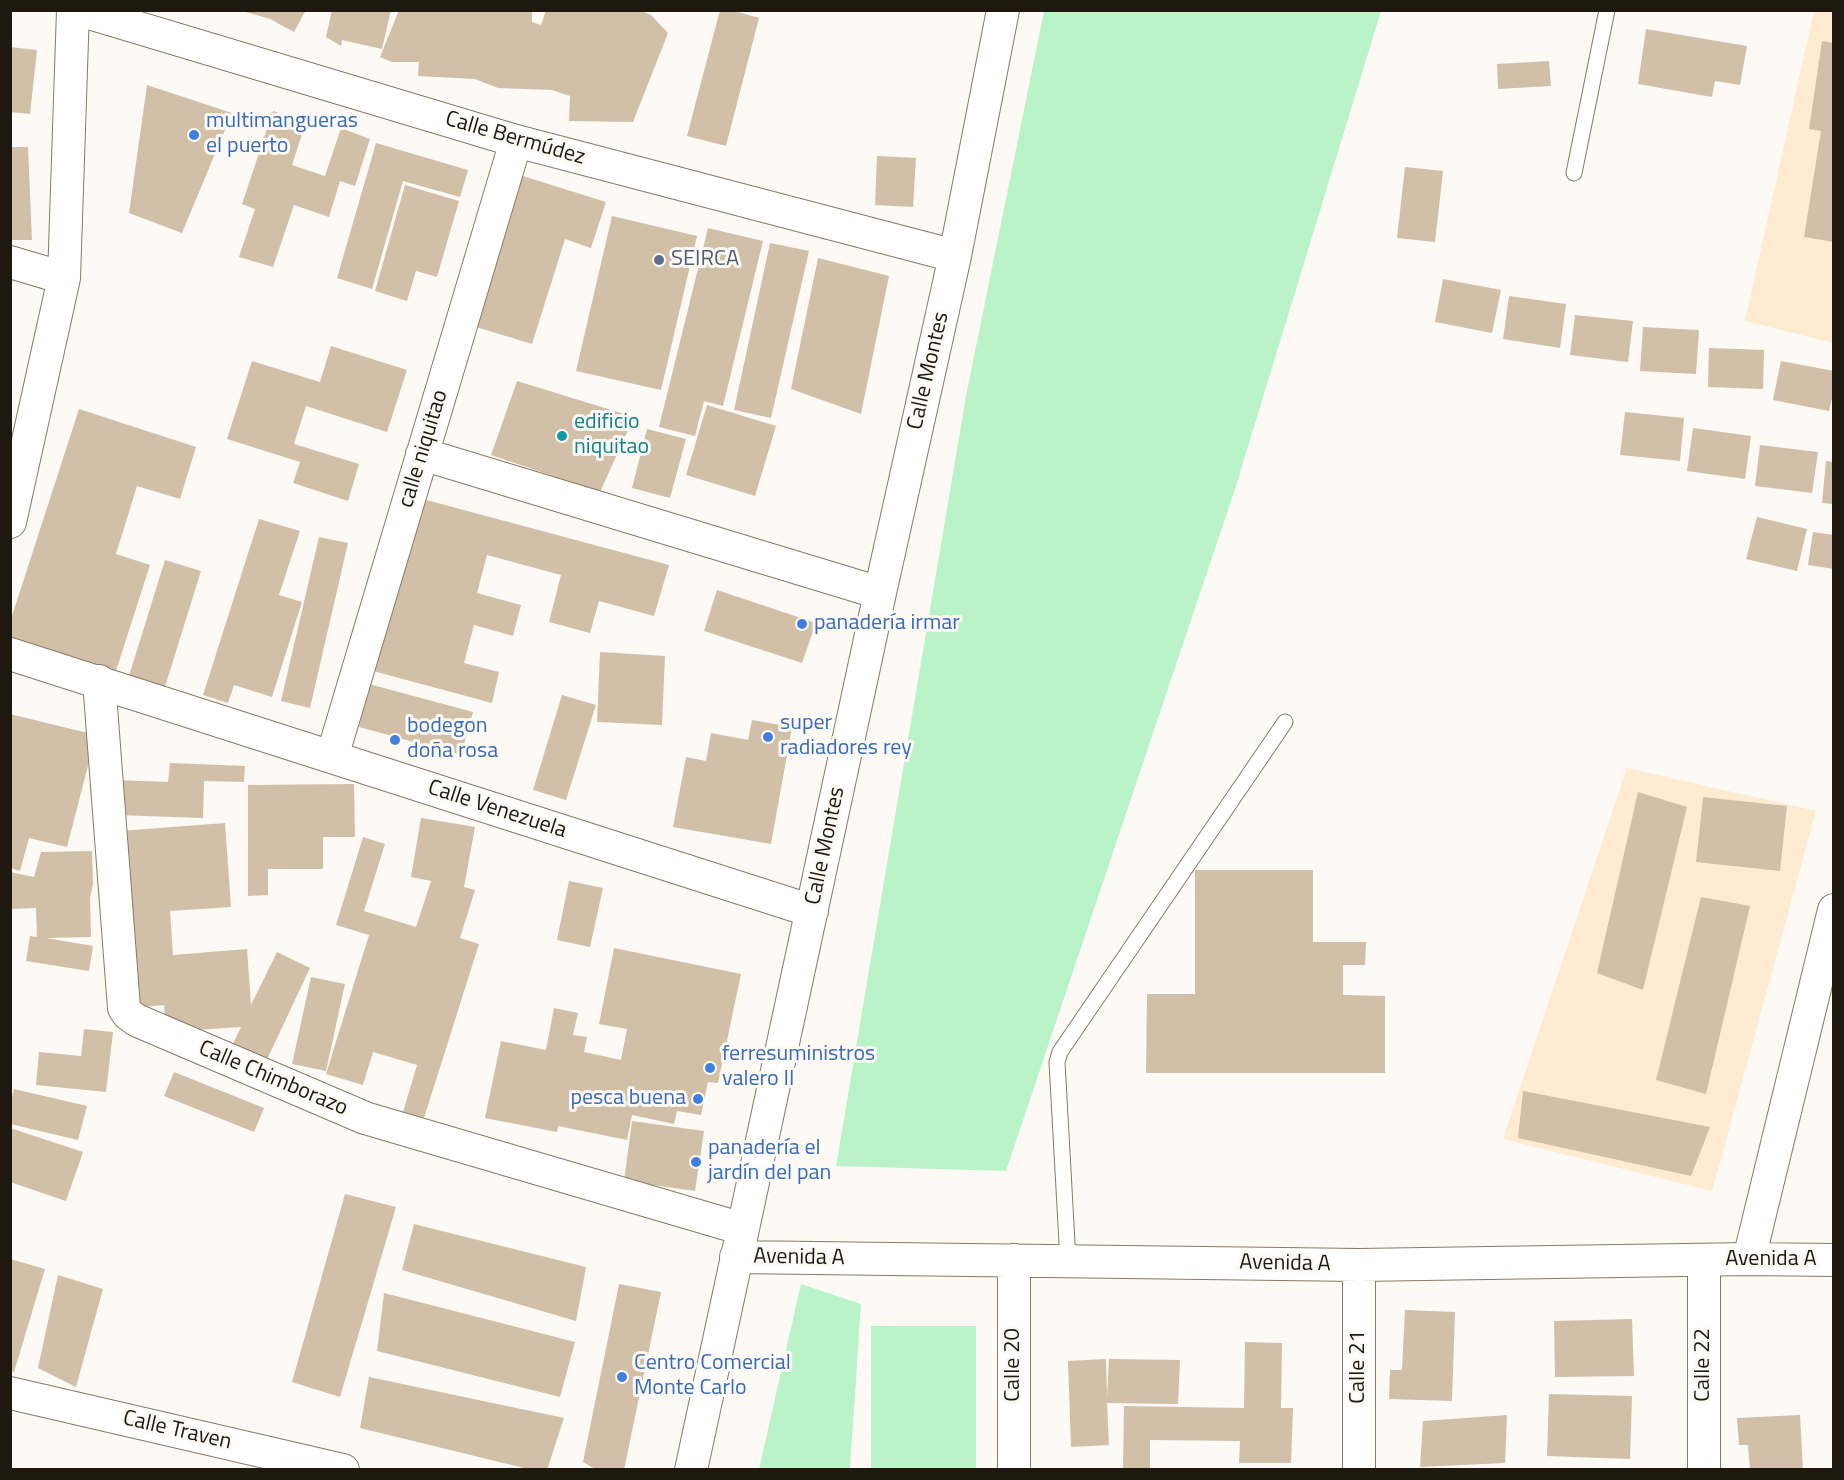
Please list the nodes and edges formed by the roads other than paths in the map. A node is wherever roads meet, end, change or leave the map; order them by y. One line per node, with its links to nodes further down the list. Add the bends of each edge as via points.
1 (73, 10): 9 (street)
2 (79, 10): 5 (street, Calle Bermúdez)
3 (1003, 10): 7 (street, Calle Montes)
4 (1607, 10): 6 (lane)
5 (516, 141): 7 (street, Calle Bermúdez); 10 (street, calle niquitao)
6 (1574, 173)
7 (955, 256): 12 (street, Calle Montes)
8 (10, 262): 9 (street)
9 (64, 278): 11 (street)
10 (422, 454): 12 (street); 16 (street, calle niquitao)
11 (10, 522)
12 (880, 593): 18 (street, Calle Montes)
13 (10, 654): 14 (street, Calle Venezuela)
14 (99, 681): 16 (street, Calle Venezuela); 19 (street, Calle Chimborazo, via 124,1008 128,1014 365,1118)
15 (1285, 722): 23 (lane, via 1060,1052 1057,1062)
16 (332, 757): 18 (street, Calle Venezuela)
17 (1833, 910): 20 (street)
18 (812, 911): 19 (street, Calle Montes)
19 (740, 1243): 21 (street, Avenida A); 29 (street, Calle Montes)
20 (1749, 1259): 22 (street, Avenida A); 24 (street, Avenida A)
21 (1014, 1260): 23 (street, Avenida A); 30 (street, Calle 20)
22 (1833, 1260)
23 (1068, 1261): 25 (street, Avenida A)
24 (1704, 1261): 25 (street, Avenida A); 32 (street, Calle 22)
25 (1359, 1265): 31 (street, Calle 21)
26 (10, 1393): 27 (street, Calle Traven)
27 (286, 1464): 28 (street, Calle Traven)
28 (343, 1470)
29 (691, 1470)
30 (1014, 1470)
31 (1359, 1470)
32 (1704, 1470)

